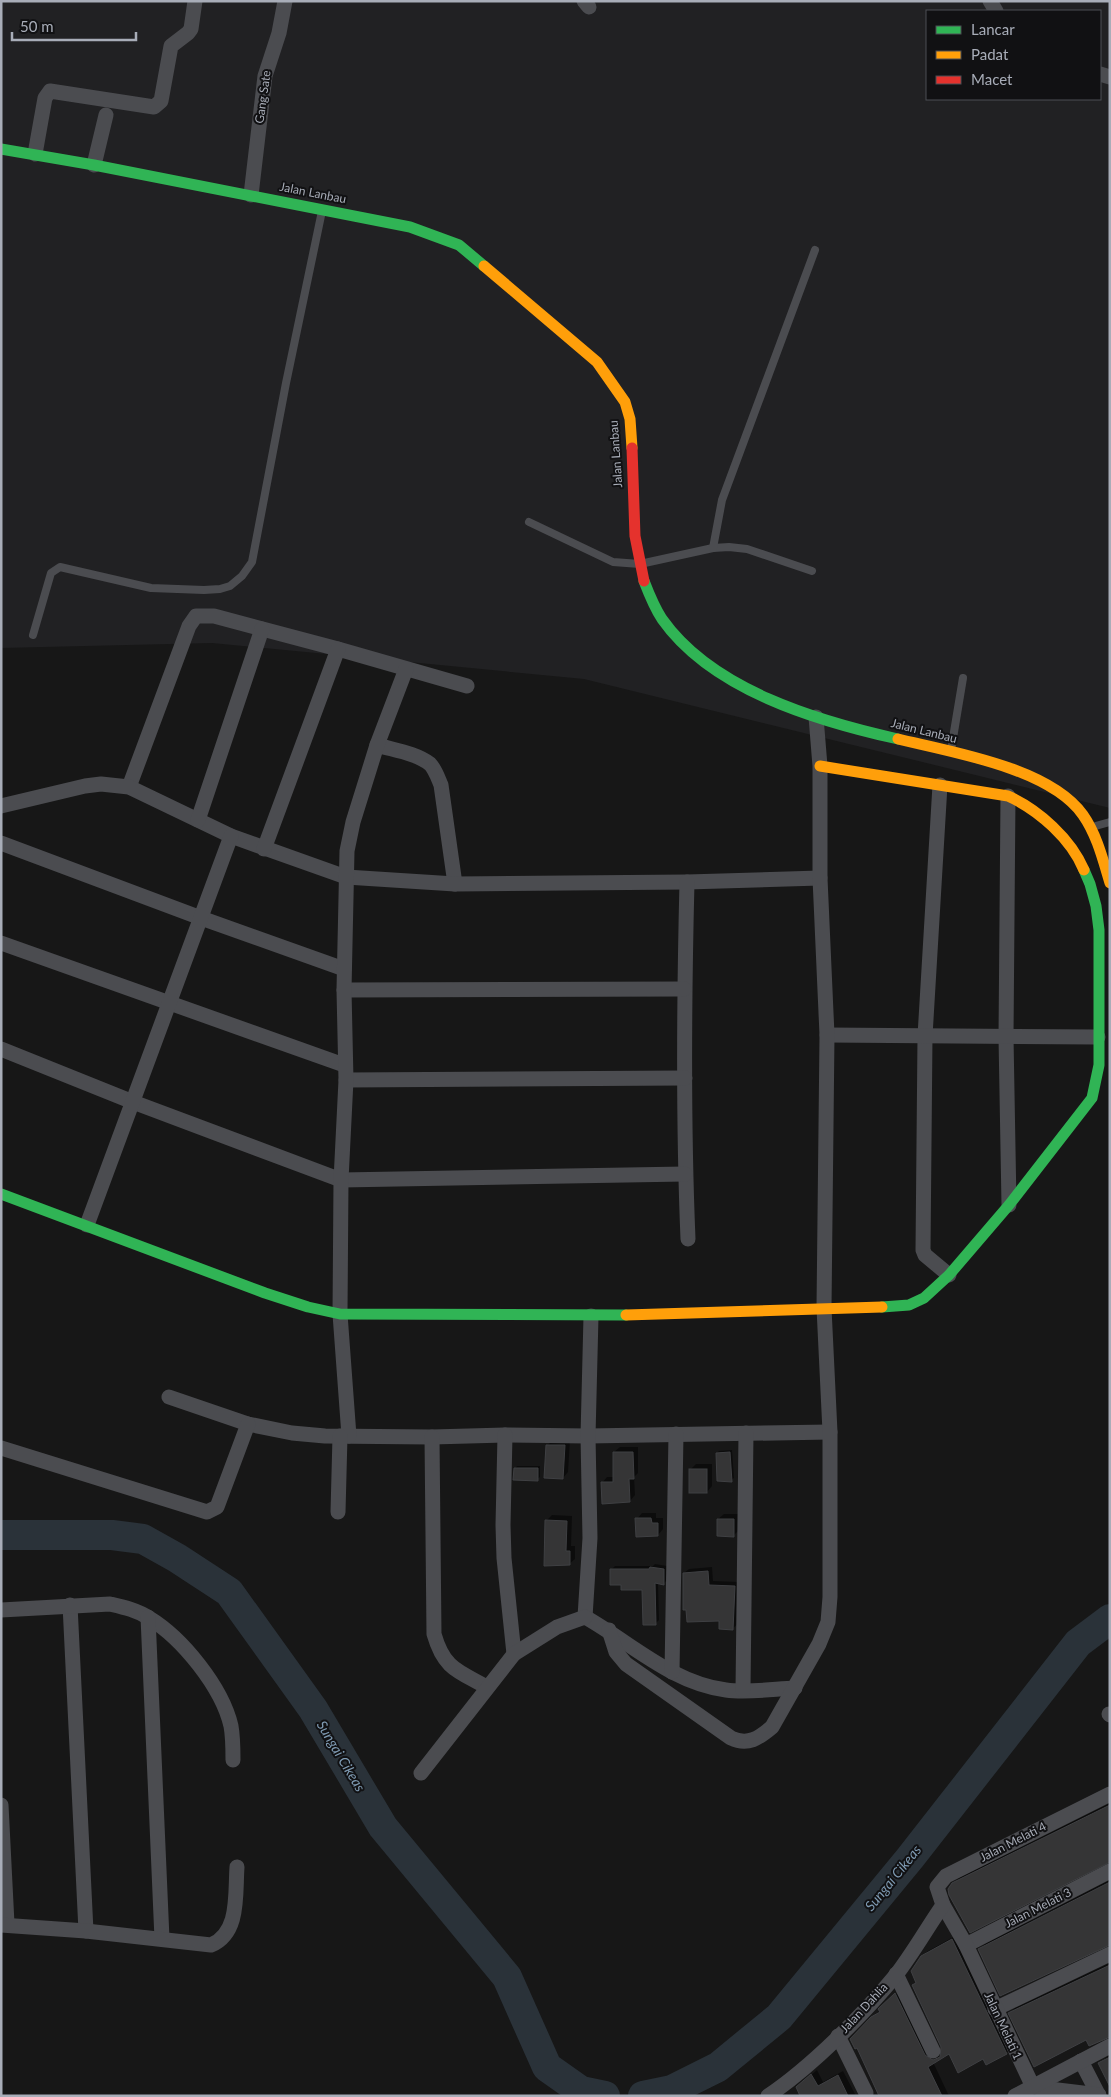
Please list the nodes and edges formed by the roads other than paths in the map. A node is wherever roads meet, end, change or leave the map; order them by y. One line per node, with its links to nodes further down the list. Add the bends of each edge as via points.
1 (195, 1): 5 (street, via 191,29 171,46 158,105 50,91 46,93)
2 (285, 1): 7 (street, Gang Sate, via 265,76)
3 (106, 115): 6 (street)
4 (1, 149): 5 (street, Jalan Lanbau)
5 (35, 154): 6 (street, Jalan Lanbau)
6 (94, 165): 7 (street, Jalan Lanbau)
7 (252, 195): 8 (street, Jalan Lanbau)
8 (323, 209): 12 (street, Jalan Lanbau, via 410,227 458,245 596,362 625,404 630,428 634,526); 15 (lane, via 249,569 230,586 204,590 151,588 60,567 51,573)
9 (815, 250): 11 (lane, via 722,500)
10 (529, 522): 12 (lane, via 613,562)
11 (713, 548): 12 (lane); 13 (lane, via 747,549)
12 (640, 564): 20 (street, Jalan Lanbau, via 653,604 675,635 724,675)
13 (812, 570)
14 (262, 629): 16 (street); 25 (street, via 204,614 192,620); 28 (street)
15 (33, 635)
16 (338, 648): 17 (street); 33 (street)
17 (406, 668): 19 (street); 21 (street)
18 (963, 678): 22 (lane)
19 (467, 686)
20 (816, 717): 22 (street, Jalan Lanbau); 23 (street)
21 (377, 745): 34 (street, via 353,822); 38 (street, via 414,756 430,764 436,773 441,785)
22 (951, 752): 30 (street, Jalan Lanbau, via 1033,777 1060,792)
23 (820, 766): 24 (street); 35 (street)
24 (940, 785): 26 (street); 46 (street)
25 (129, 787): 27 (street, via 85,786); 28 (street)
26 (1008, 796): 47 (street); 48 (street, via 1020,801 1062,835 1087,872 1093,888 1097,911)
27 (1, 806)
28 (198, 820): 31 (street)
29 (1110, 822): 30 (lane)
30 (1092, 827): 37 (street, Jalan Lanbau)
31 (231, 836): 33 (street); 39 (street)
32 (1, 843): 39 (street)
33 (264, 849): 34 (street)
34 (346, 877): 38 (street); 41 (street)
35 (820, 878): 36 (street); 45 (street)
36 (687, 882): 38 (street); 42 (street)
37 (1110, 883)
38 (455, 884)
39 (201, 918): 41 (street); 44 (street)
40 (1, 943): 44 (street)
41 (344, 969): 43 (street)
42 (684, 989): 43 (street); 51 (street)
43 (344, 990): 50 (street)
44 (169, 1002): 50 (street); 52 (street)
45 (827, 1035): 46 (street); 60 (street)
46 (925, 1036): 47 (street); 59 (street, via 923,1250)
47 (1006, 1037): 48 (street); 56 (street)
48 (1098, 1038): 56 (street, via 1100,1063 1092,1098)
49 (1, 1049): 52 (street)
50 (345, 1073): 51 (street); 54 (street)
51 (685, 1078): 53 (street)
52 (133, 1102): 54 (street); 57 (street)
53 (685, 1174): 54 (street); 58 (street)
54 (341, 1180): 61 (street)
55 (1, 1194): 57 (street)
56 (1009, 1206): 59 (street)
57 (87, 1225): 61 (street, via 264,1293)
58 (688, 1239)
59 (949, 1275): 60 (street, via 924,1298 909,1305)
60 (824, 1308): 62 (street); 65 (street)
61 (340, 1314): 62 (street); 69 (street)
62 (591, 1316): 70 (street)
63 (169, 1397): 64 (street)
64 (248, 1424): 69 (street, via 292,1433); 72 (street, via 216,1507 207,1512)
65 (830, 1432): 67 (street); 82 (street, via 828,1622)
66 (676, 1434): 67 (street); 70 (street); 80 (street)
67 (746, 1434): 83 (street)
68 (506, 1435): 70 (street); 71 (street); 79 (street, via 504,1541)
69 (345, 1436): 71 (street); 73 (street)
70 (588, 1436): 77 (street, via 590,1538)
71 (432, 1437): 81 (street, via 434,1634 438,1648 450,1667)
72 (1, 1448)
73 (338, 1512)
74 (70, 1605): 75 (street); 76 (street, via 110,1604); 92 (street)
75 (1, 1610)
76 (148, 1617): 84 (street, via 166,1629 199,1665 221,1700 230,1725); 93 (street)
77 (586, 1617): 78 (street); 79 (street, via 557,1627)
78 (609, 1630): 80 (street); 82 (street, via 616,1652 626,1664 739,1742 760,1737 772,1727)
79 (514, 1654): 81 (street)
80 (672, 1672): 83 (street, via 712,1688)
81 (487, 1687): 85 (street)
82 (795, 1688): 83 (street)
83 (743, 1690)
84 (232, 1760)
85 (421, 1773)
86 (1110, 1794): 90 (street, Jalan Melati 4, via 946,1876 937,1887)
87 (1, 1805): 91 (street)
88 (237, 1867): 93 (street, via 230,1927 219,1942 211,1945)
89 (1110, 1871): 94 (street, Jalan Melati 3)
90 (942, 1905): 94 (street, Jalan Melati 1); 96 (street, Jalan Dahlia)
91 (4, 1924): 92 (street)
92 (86, 1931): 93 (street)
93 (162, 1939)
94 (966, 1945): 97 (street, Jalan Melati 1)
95 (1110, 1954): 97 (street)
96 (896, 1974): 98 (street, Jalan Dahlia); 100 (street)
97 (995, 2009): 102 (street, Jalan Melati 1)
98 (838, 2036): 103 (street); 105 (street, Jalan Dahlia)
99 (1110, 2046): 101 (street)
100 (933, 2051)
101 (1081, 2061): 102 (street); 104 (street)
102 (1032, 2087): 104 (street); 106 (street)
103 (866, 2093)
104 (1099, 2095)
105 (768, 2096)
106 (1015, 2096)

